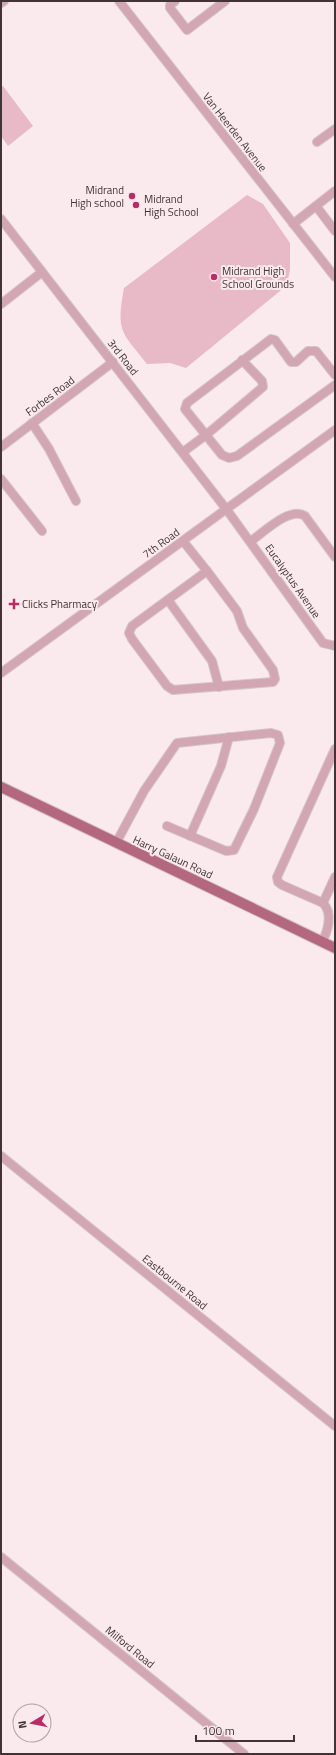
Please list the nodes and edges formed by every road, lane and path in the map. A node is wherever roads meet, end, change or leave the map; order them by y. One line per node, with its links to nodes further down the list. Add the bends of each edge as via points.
1 (4, 1): 5 (street)
2 (119, 1): 11 (street, Van Heerden Avenue)
3 (175, 1): 4 (street, via 170,8 188,30)
4 (225, 1)
5 (1, 3)
6 (335, 129): 7 (street)
7 (317, 142)
8 (335, 191): 9 (street)
9 (316, 206): 11 (street); 12 (street)
10 (1, 219): 13 (street, 3rd Road)
11 (293, 224): 14 (street, Van Heerden Avenue)
12 (335, 231)
13 (42, 272): 15 (street); 17 (street, 3rd Road)
14 (335, 277)
15 (1, 304)
16 (242, 360): 18 (street, via 272,339 291,362 296,362 310,350 316,351); 22 (street, via 187,404 186,412); 22 (street, via 264,386)
17 (112, 362): 20 (street, Forbes Road); 24 (street, 3rd Road)
18 (335, 375)
19 (335, 385): 22 (street, via 237,456 229,458 222,455)
20 (32, 423): 23 (street, Forbes Road); 26 (street, via 49,449)
21 (335, 430): 27 (street, 7th Road)
22 (206, 435): 24 (street)
23 (1, 447)
24 (183, 452): 27 (street, 3rd Road)
25 (1, 479): 28 (street)
26 (76, 501)
27 (227, 510): 29 (street, 7th Road); 30 (street, Eucalyptus Avenue)
28 (42, 531)
29 (183, 541): 32 (street); 35 (street, 7th Road)
30 (251, 541): 31 (street, Eucalyptus Avenue, via 287,515 297,512 305,516); 34 (street, Eucalyptus Avenue, via 323,643)
31 (335, 557)
32 (207, 571): 33 (street); 36 (street, via 237,612 243,628 275,676 275,681 271,683)
33 (168, 600): 36 (street, via 212,661); 36 (street, via 132,626 129,633 132,640 169,688 178,691)
34 (335, 646)
35 (1, 673)
36 (219, 687)
37 (229, 737): 41 (street, via 222,766); 41 (street, via 275,734 280,738 280,743 254,809 234,850 226,851); 42 (street, via 176,743 143,793)
38 (335, 749): 44 (street, via 277,877 282,885)
39 (1, 787): 42 (main road, Harry Galaun Road)
40 (168, 826): 41 (street)
41 (190, 836)
42 (116, 843): 45 (main road, Harry Galaun Road)
43 (335, 877): 44 (street)
44 (323, 903): 45 (street, via 329,921)
45 (322, 942): 46 (main road, Harry Galaun Road)
46 (335, 948)
47 (1, 1156): 48 (street, Eastbourne Road)
48 (335, 1426)
49 (1, 1557): 50 (street, Milford Road)
50 (244, 1754)

